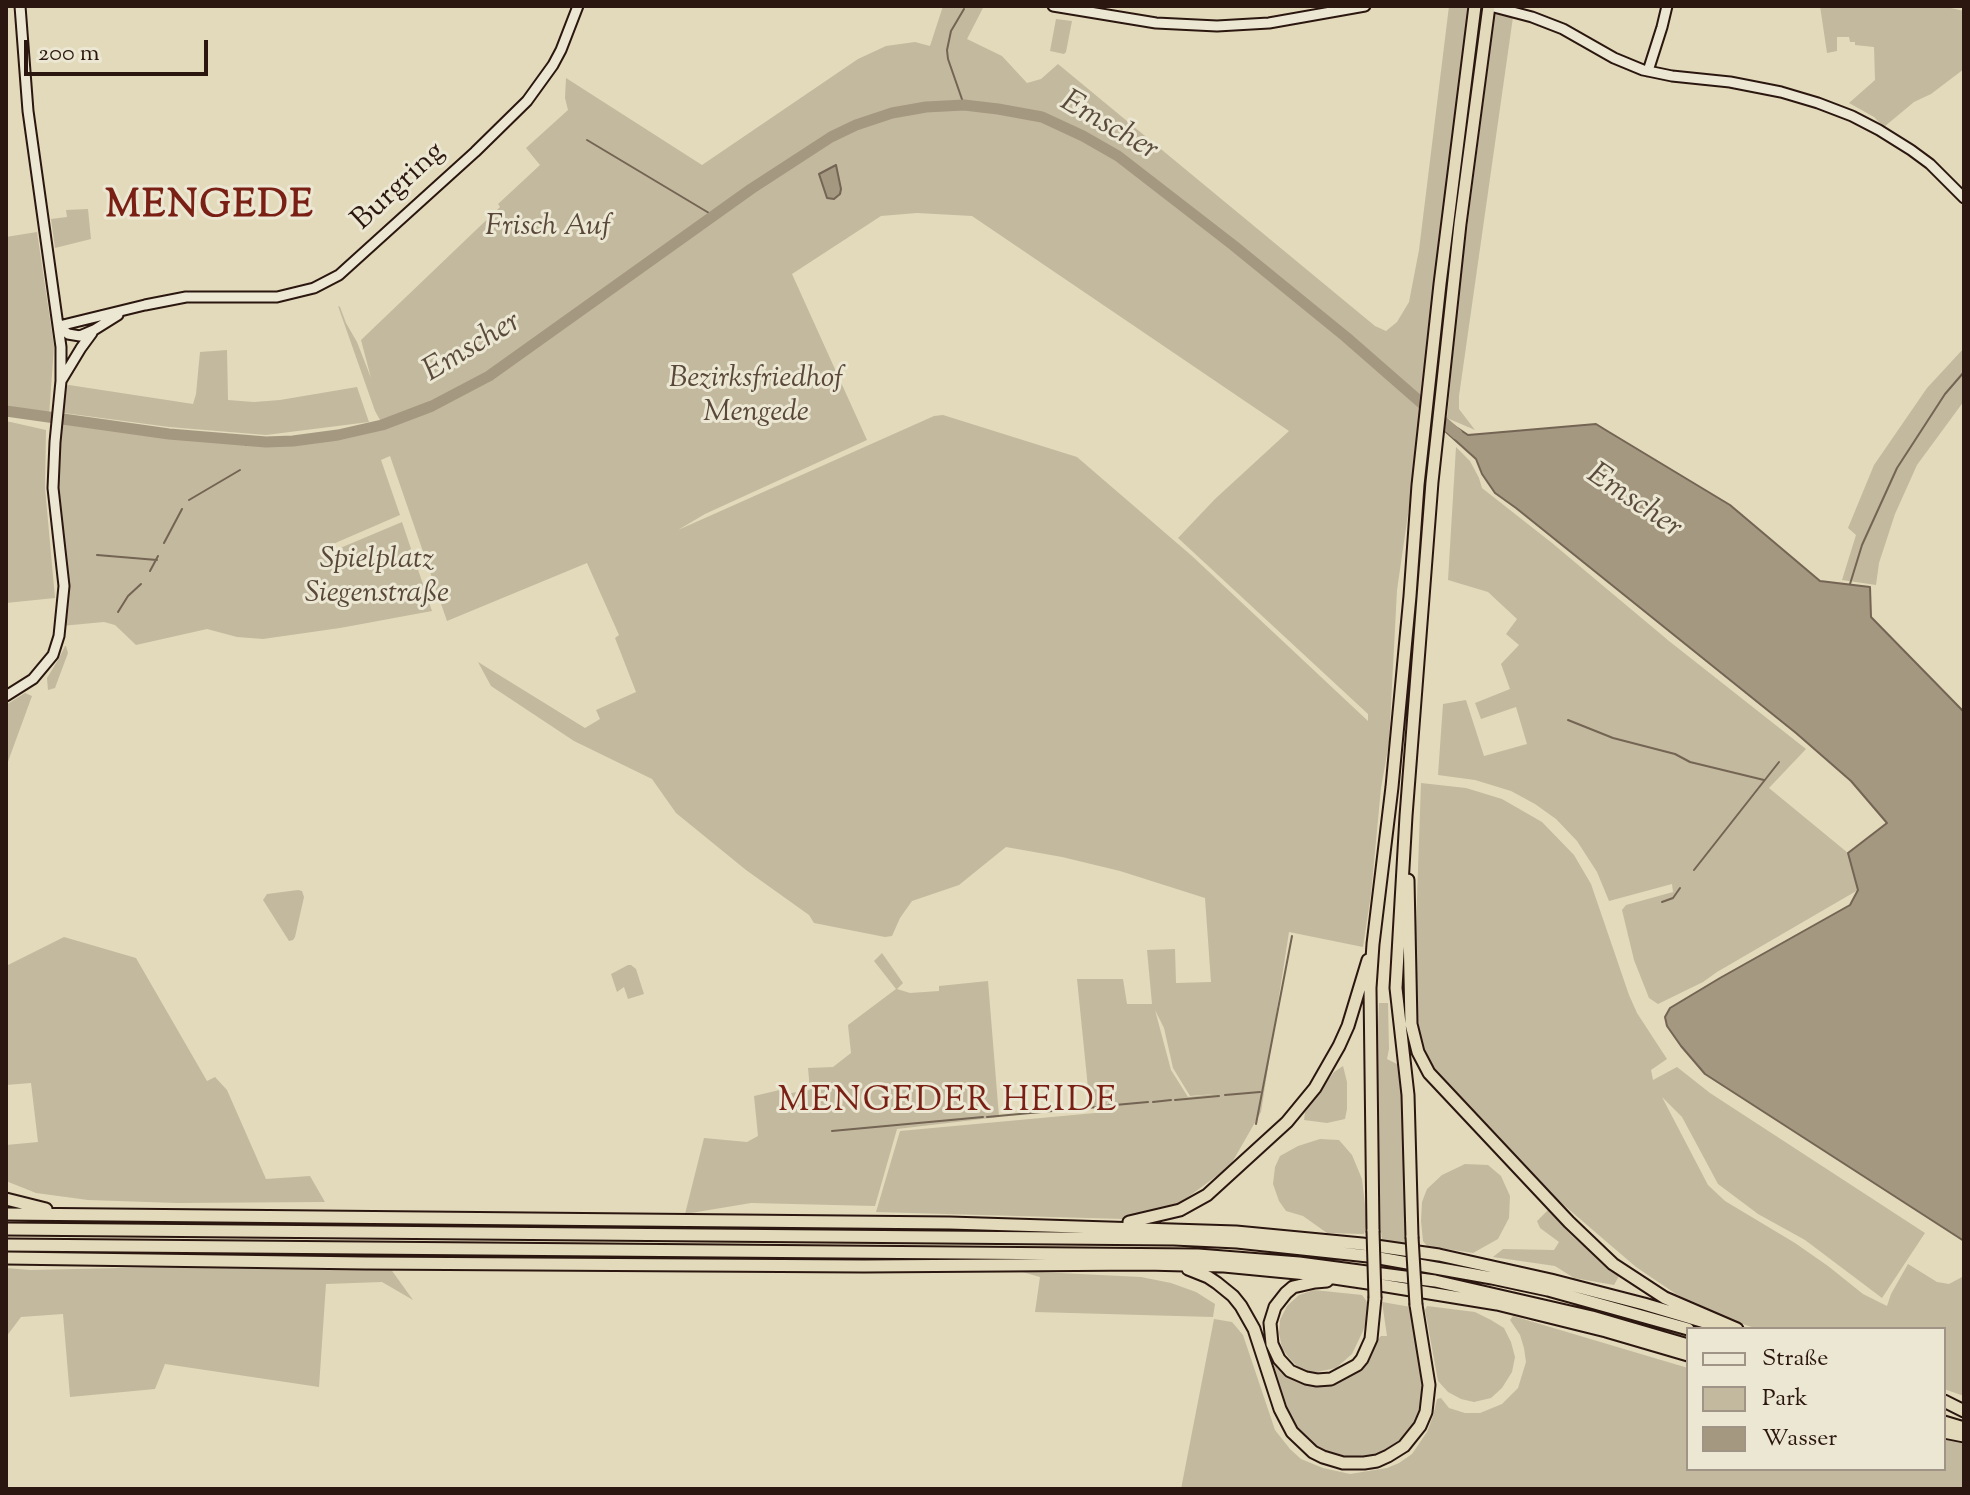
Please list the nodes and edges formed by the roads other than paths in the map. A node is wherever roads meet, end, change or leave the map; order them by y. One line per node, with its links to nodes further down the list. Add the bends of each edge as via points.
1 (578, 6): 10 (main road, Burgring, via 561,50 527,101 339,275 277,297 186,297)
2 (1053, 6): 3 (main road, via 1156,23 1217,26)
3 (1365, 6)
4 (1489, 6): 8 (main road, via 1563,29); 11 (highway, via 1453,285)
5 (1667, 6): 8 (main road)
6 (18, 10): 12 (main road)
7 (1474, 12): 11 (highway, via 1440,284)
8 (1648, 71): 9 (main road, via 1781,92 1852,116 1911,150)
9 (1964, 198)
10 (125, 311): 12 (main road, Burgring); 13 (main road)
11 (1443, 314): 16 (highway, via 1443,382); 17 (highway, via 1431,372)
12 (59, 326): 13 (main road, via 72,336); 14 (main road)
13 (94, 330): 14 (main road)
14 (61, 381): 15 (main road, via 53,488 63,563 58,642 33,679)
15 (6, 696)
16 (1406, 816): 25 (highway, bridge, via 1396,988 1408,1095 1416,1305 1429,1385 1420,1426 1404,1446 1377,1461 1343,1463 1313,1452 1292,1432 1280,1409 1254,1329 1241,1306 1208,1277); 28 (highway, via 1411,1024 1429,1073 1613,1264 1665,1298)
17 (1373, 944): 21 (highway, via 1348,1026 1329,1066 1287,1122 1228,1178 1193,1204 1164,1215); 26 (highway, bridge, via 1371,1339 1362,1359 1331,1379 1290,1371 1272,1344 1270,1323 1286,1293 1315,1282)
18 (6, 1199): 20 (highway)
19 (6, 1214): 20 (highway)
20 (78, 1215): 21 (highway)
21 (1066, 1225): 27 (highway, via 1248,1233 1439,1255)
22 (6, 1229): 29 (highway, via 1174,1239 1381,1258 1548,1290)
23 (6, 1245): 30 (highway, via 1198,1255 1448,1284)
24 (6, 1258): 25 (highway)
25 (1179, 1266): 26 (highway, via 1239,1267)
26 (1368, 1283): 31 (highway, via 1548,1315)
27 (1721, 1327)
28 (1732, 1327)
29 (1686, 1328)
30 (1686, 1344)
31 (1686, 1354)

